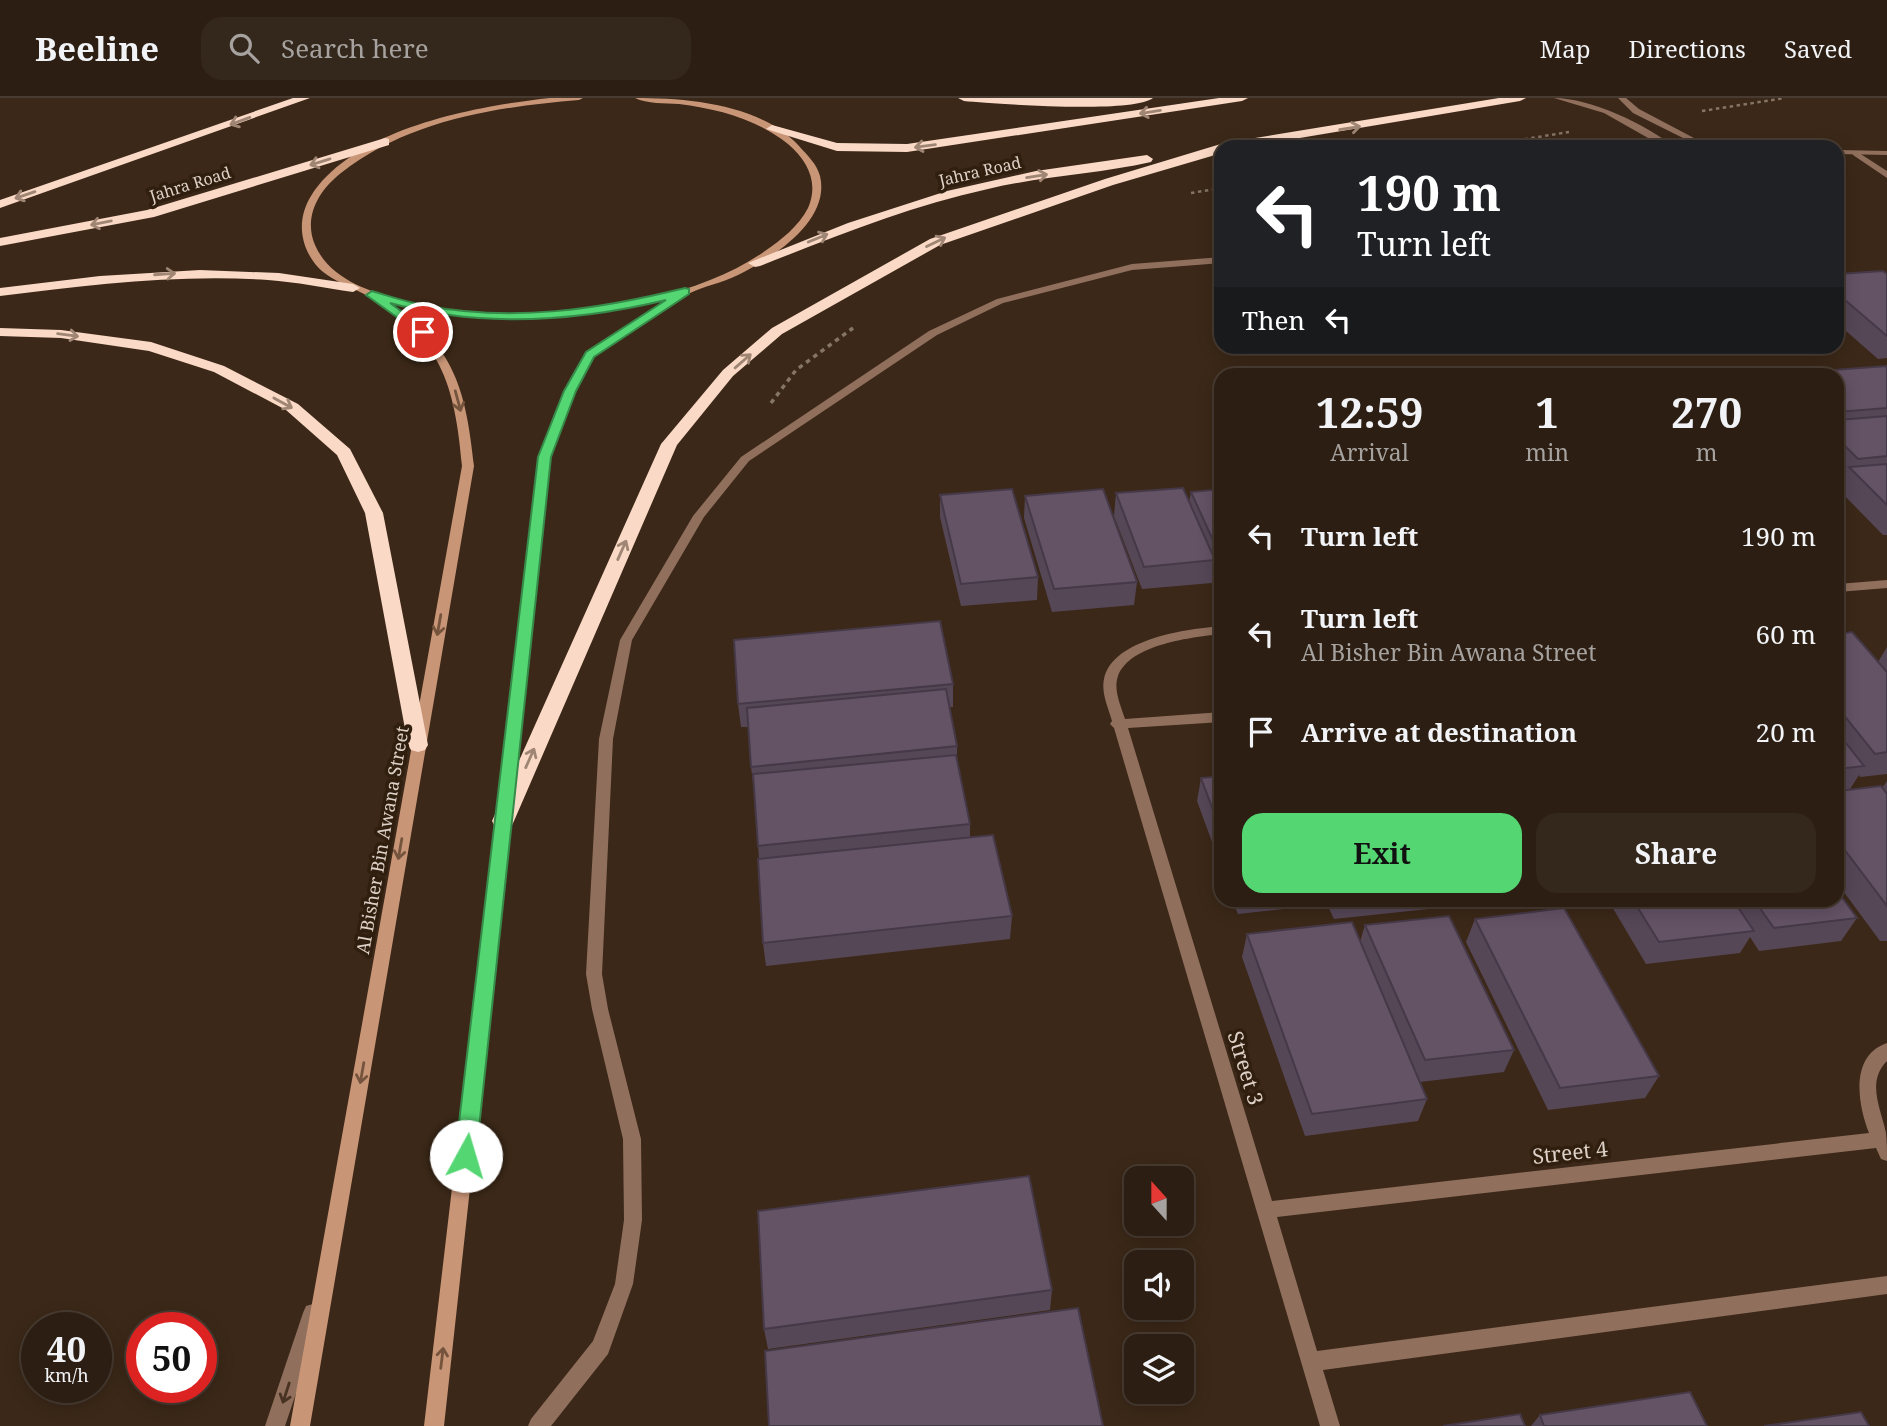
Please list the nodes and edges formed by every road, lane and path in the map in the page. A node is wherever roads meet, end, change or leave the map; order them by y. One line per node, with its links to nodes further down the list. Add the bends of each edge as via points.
1 (304, 98): 25 (highway, one-way to 25)
2 (495, 98): 12 (main road)
3 (579, 98): 12 (main road)
4 (639, 98): 13 (main road)
5 (709, 98): 13 (main road)
6 (964, 98): 7 (highway, via 1076,103)
7 (1147, 98)
8 (1242, 98): 14 (highway, Jahra Road, one-way to 14, via 907,148 837,146)
9 (1520, 98): 15 (highway, Jahra Road, one-way to 9)
10 (1558, 98): 16 (street, via 1607,111)
11 (1622, 98): 17 (street, via 1636,111)
12 (466, 114): 18 (main road)
13 (740, 115): 14 (main road)
14 (772, 129): 28 (main road, via 798,146 814,167 818,190 810,215 789,239)
15 (1270, 140)
16 (1658, 140)
17 (1693, 140)
18 (385, 142): 26 (highway, Jahra Road, one-way to 26, via 149,214); 29 (main road, via 338,171 321,188 304,222 315,257)
19 (1214, 149): 28 (highway, Jahra Road, one-way to 19, via 852,225 1018,178)
20 (1214, 151): 42 (highway, one-way to 20, via 669,444 728,373 777,331 935,242)
21 (1844, 152): 22 (street)
22 (1856, 153): 23 (street); 24 (street)
23 (1887, 153)
24 (1887, 175)
25 (0, 204)
26 (0, 242)
27 (1214, 261): 35 (street, via 1132,267 1000,301 933,333)
28 (755, 263): 31 (main road)
29 (353, 288): 30 (highway, one-way to 29, via 79,280 178,274 270,276); 32 (main road)
30 (0, 292)
31 (685, 292): 32 (main road, via 554,316 424,309); 42 (main road, via 590,355 544,457)
32 (372, 295): 41 (main road, Al Bisher Bin Awana Street, one-way to 41, via 423,332 450,370 463,418 468,466)
33 (854, 327): 35 (path, via 780,384)
34 (0, 332): 41 (highway, one-way to 41, via 61,334 151,347 219,369 292,407 344,453 374,513)
35 (745, 459): 52 (street, via 699,516 626,640 606,739 594,974 632,1139 634,1220 624,1284 601,1347)
36 (1887, 584): 37 (street)
37 (1844, 588)
38 (1214, 631): 40 (street, Street 3, via 1158,641 1123,661 1112,674 1110,691)
39 (1214, 718): 40 (street)
40 (1117, 724): 45 (street, Street 3)
41 (418, 745): 46 (main road, Al Bisher Bin Awana Street, one-way to 46)
42 (503, 821): 51 (main road, one-way to 42)
43 (1887, 1050): 44 (street, Street 4, via 1872,1065 1866,1091)
44 (1884, 1147): 45 (street, Street 4)
45 (1265, 1210): 48 (street, Street 3)
46 (331, 1258): 49 (street, one-way to 49); 50 (main road, Al Bisher Bin Awana Street)
47 (1887, 1285): 48 (street)
48 (1311, 1362): 53 (street, Street 3)
49 (275, 1426)
50 (300, 1426)
51 (434, 1426)
52 (538, 1426)
53 (1330, 1426)

